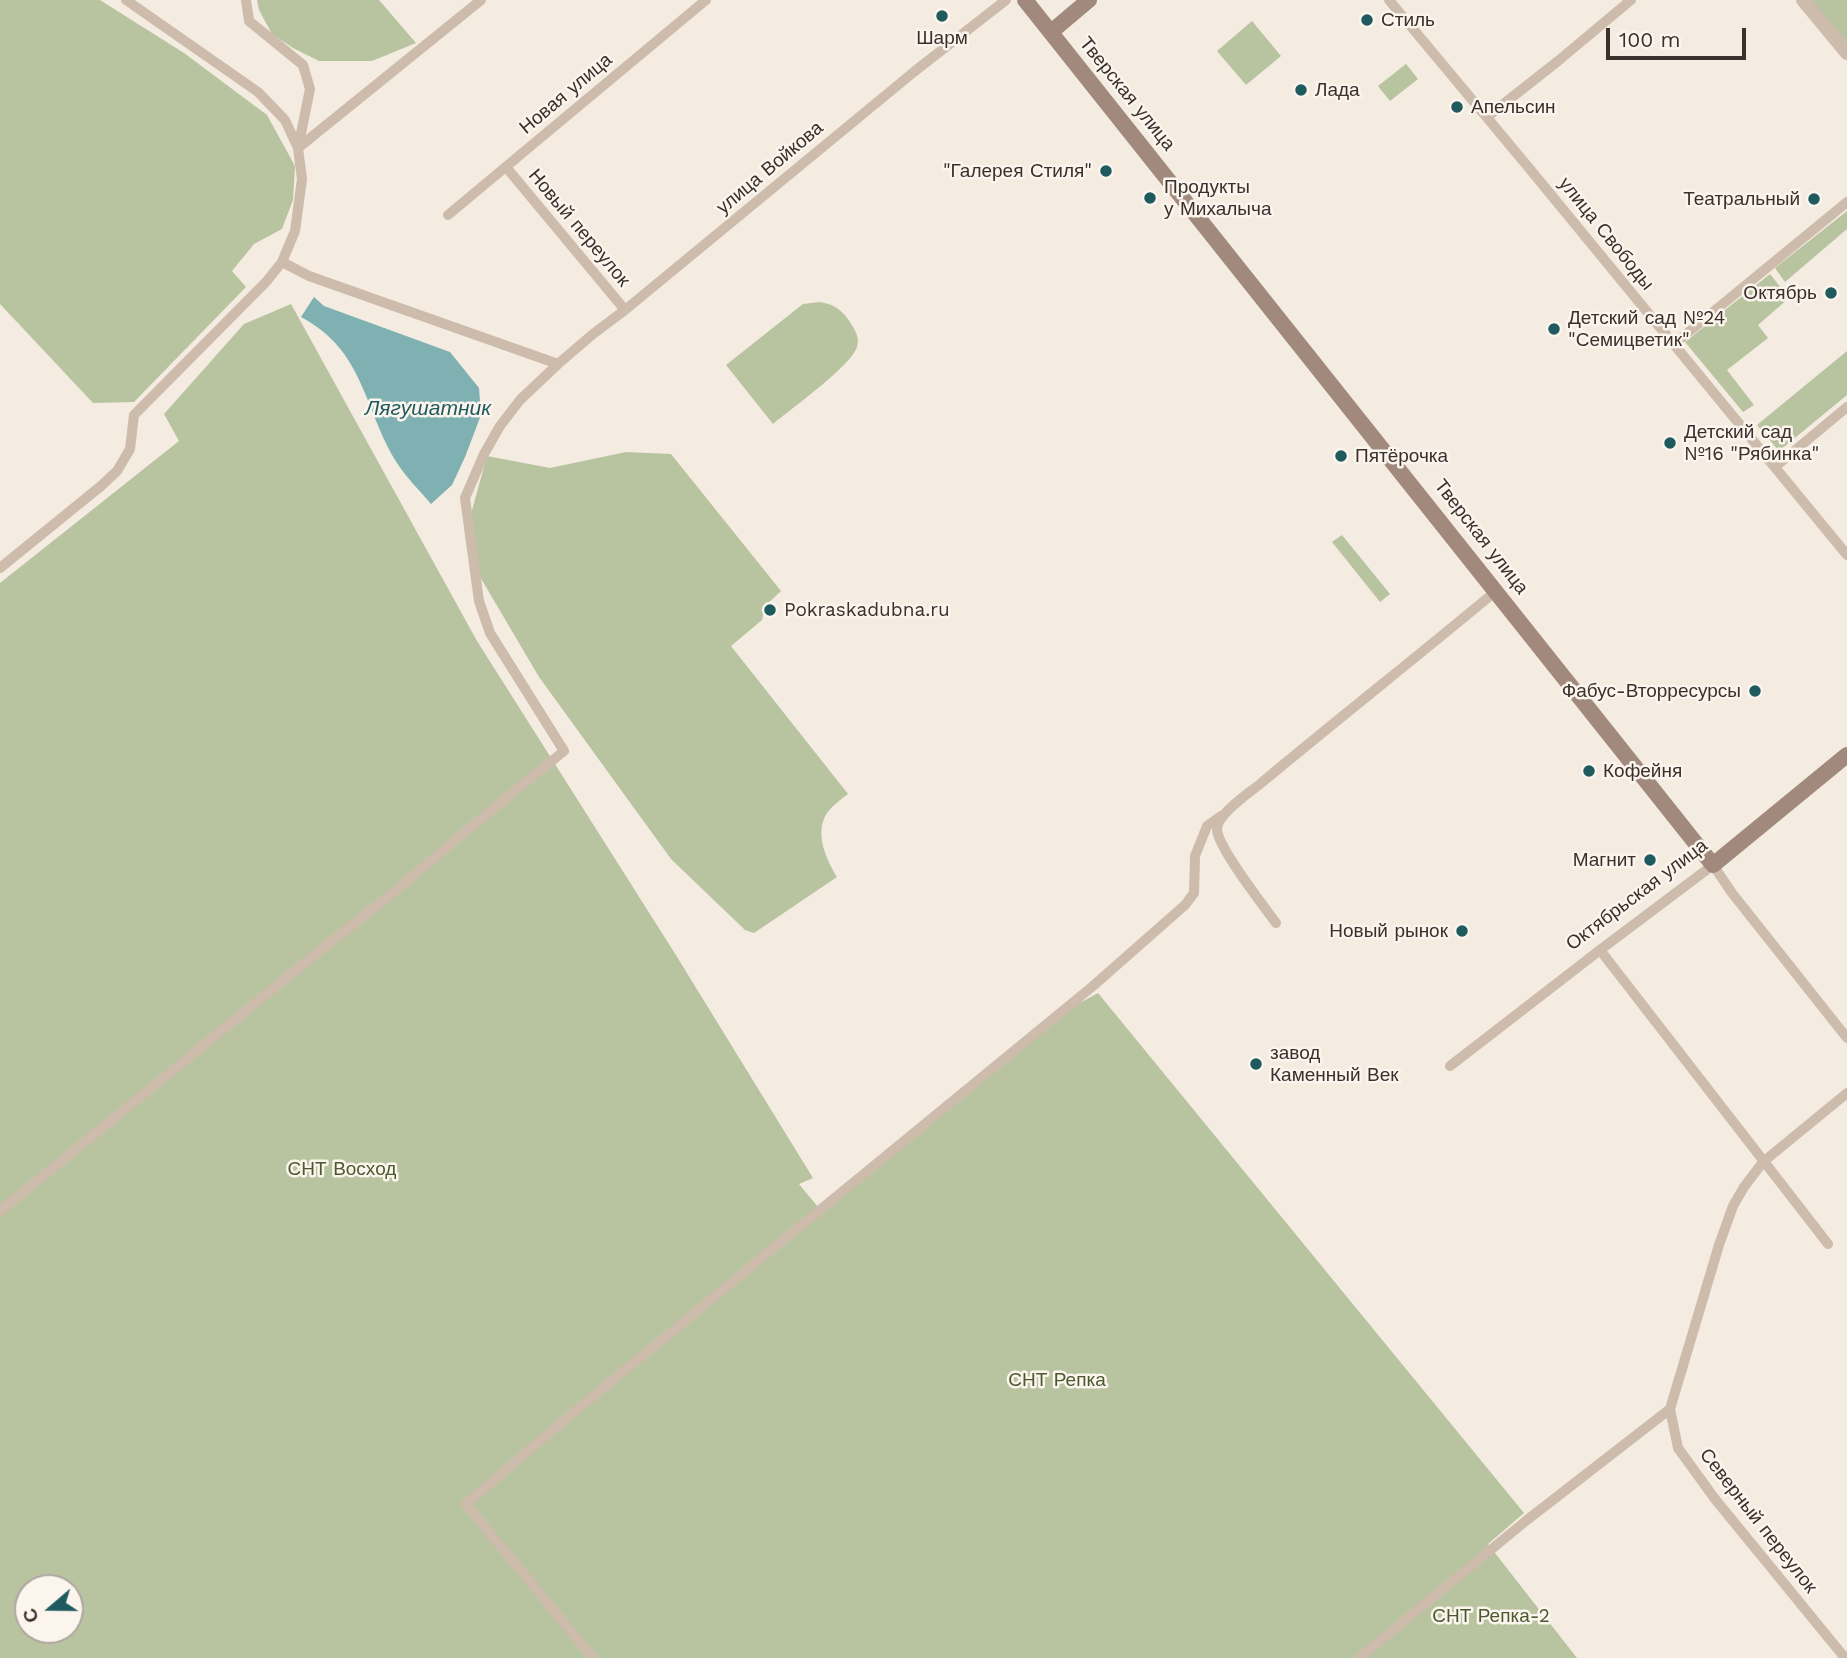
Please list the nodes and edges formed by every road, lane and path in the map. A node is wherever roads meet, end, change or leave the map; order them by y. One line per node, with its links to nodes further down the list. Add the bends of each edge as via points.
1 (126, 0): 14 (street, via 258,92 285,120)
2 (246, 0): 14 (street, via 249,21 303,65 310,89)
3 (481, 0): 14 (street)
4 (706, 0): 15 (street, Новая улица)
5 (1006, 0): 19 (street, улица Войкова)
6 (1026, 0): 11 (main road, Тверская улица)
7 (1089, 0): 11 (main road)
8 (1389, 0): 13 (street, улица Свободы)
9 (1631, 0): 13 (street)
10 (1803, 0): 12 (street)
11 (1051, 32): 26 (main road, Тверская улица)
12 (1847, 54)
13 (1487, 117): 20 (street, улица Свободы)
14 (298, 148): 18 (street, via 302,179 295,231)
15 (506, 167): 17 (street, Новая улица); 19 (street, Новый переулок)
16 (1847, 202): 20 (street)
17 (448, 215)
18 (282, 262): 21 (street, via 309,276); 25 (street, via 134,415 130,449 117,471)
19 (625, 310): 21 (street, улица Войкова)
20 (1674, 344): 23 (street, улица Свободы)
21 (558, 364): 36 (street, улица Войкова, via 500,426 465,498 479,601 490,633 564,751)
22 (1847, 407): 23 (street)
23 (1775, 467): 24 (street, улица Свободы)
24 (1847, 555)
25 (0, 568)
26 (1496, 591): 28 (street); 29 (main road, Тверская улица)
27 (1847, 755): 29 (main road, Октябрьская улица)
28 (1221, 816): 30 (street, via 1217,825 1220,841); 39 (street, via 1207,826 1195,856 1194,893 1185,905 466,1504)
29 (1713, 865): 31 (street, Октябрьская улица); 32 (street, Тверская улица)
30 (1276, 923)
31 (1600, 950): 33 (street, Октябрьская улица); 35 (street)
32 (1847, 1038)
33 (1450, 1066)
34 (1847, 1093): 35 (street, Северный переулок)
35 (1763, 1162): 37 (street); 38 (street, Северный переулок, via 1733,1206)
36 (0, 1211)
37 (1828, 1244)
38 (1670, 1409): 40 (street); 41 (street, Северный переулок, via 1678,1448 1714,1499)
39 (593, 1658)
40 (1359, 1658)
41 (1845, 1658)

